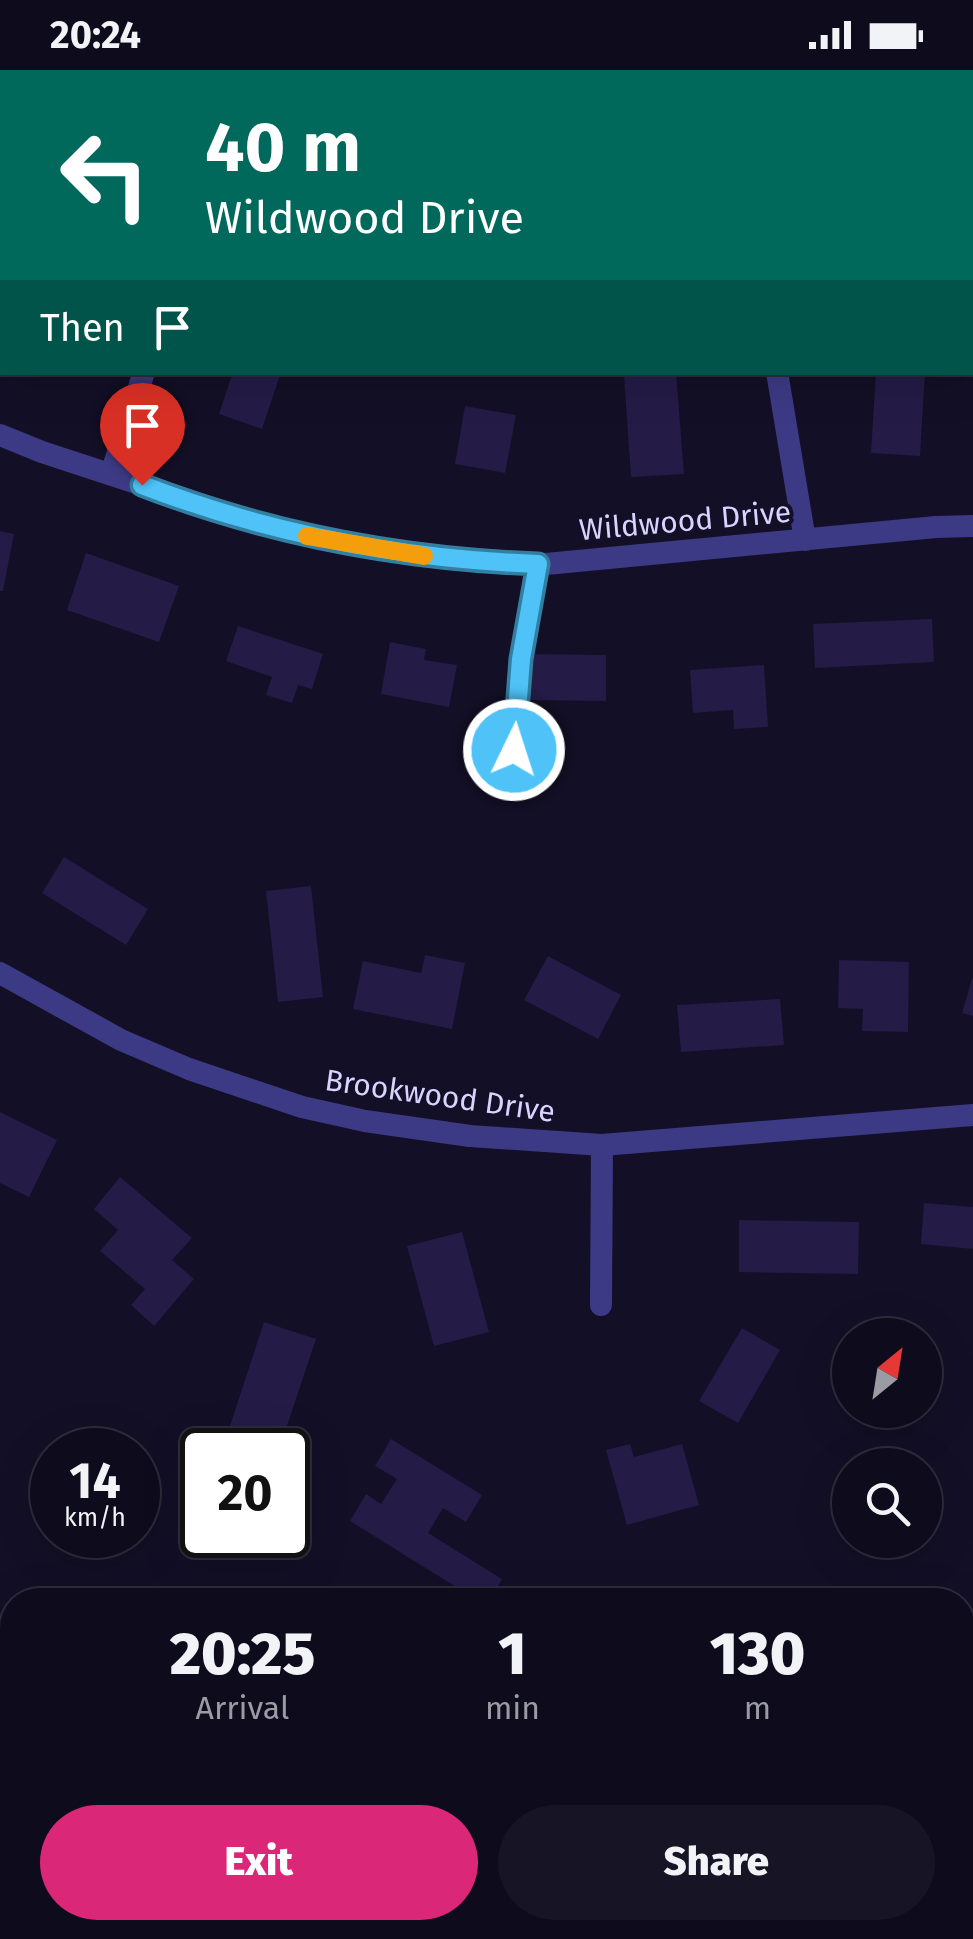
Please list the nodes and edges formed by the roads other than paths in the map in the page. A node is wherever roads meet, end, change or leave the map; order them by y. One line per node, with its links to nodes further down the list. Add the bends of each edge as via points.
1 (143, 375): 4 (street)
2 (777, 375): 6 (street)
3 (0, 434): 4 (street, Wildwood Drive)
4 (111, 474): 7 (street, Wildwood Drive, via 318,538 421,556)
5 (973, 526): 6 (street, Wildwood Drive)
6 (805, 540): 7 (street, Wildwood Drive)
7 (538, 564): 8 (lane)
8 (514, 750)
9 (0, 973): 11 (street, Brookwood Drive, via 121,1040 302,1108 470,1136)
10 (973, 1114): 11 (street, Brookwood Drive)
11 (602, 1145): 12 (street)
12 (601, 1305)

